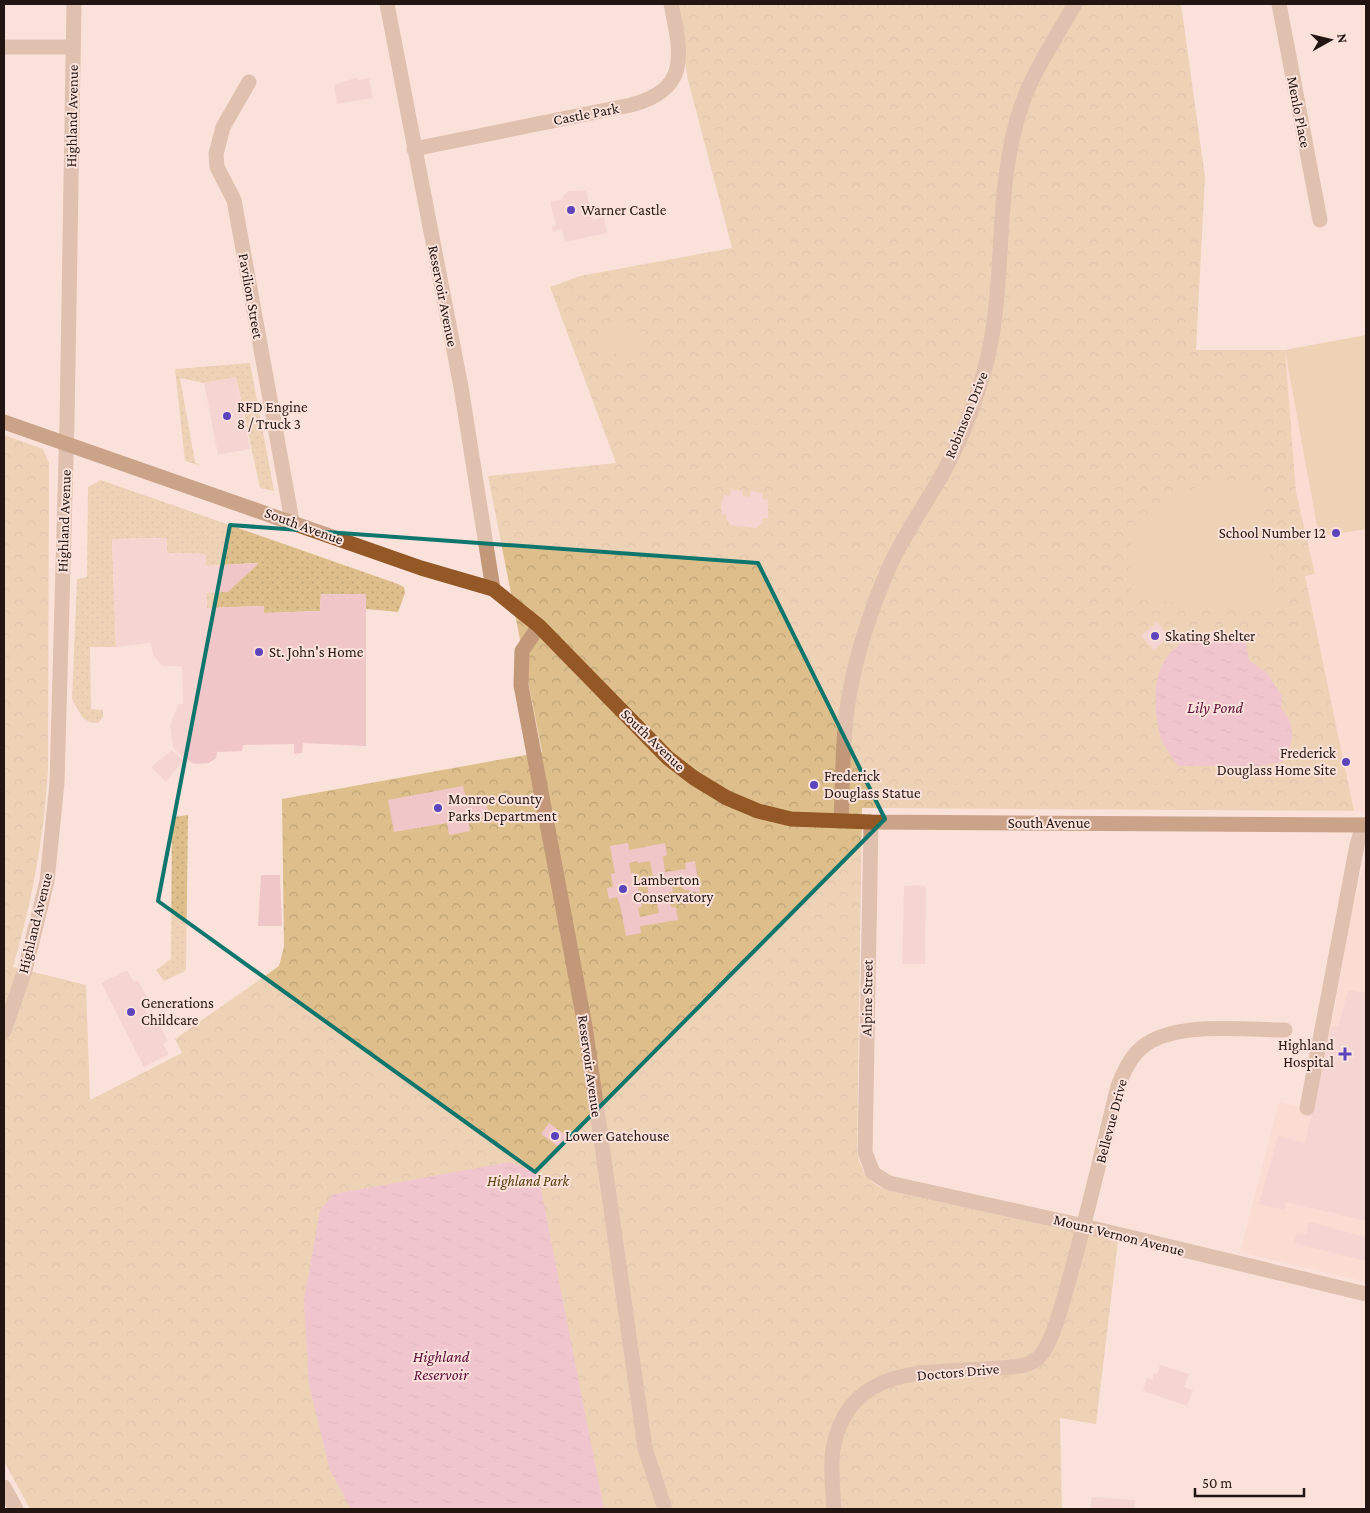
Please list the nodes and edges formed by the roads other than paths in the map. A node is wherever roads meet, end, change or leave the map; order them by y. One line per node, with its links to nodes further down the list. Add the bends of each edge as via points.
1 (74, 4): 7 (street, Highland Avenue)
2 (387, 4): 9 (street, Reservoir Avenue)
3 (671, 4): 9 (street, Castle Park, via 680,60 677,73 659,95 631,105)
4 (1075, 4): 16 (street, Robinson Drive, via 1034,74 1013,136 1004,186 999,297 993,338 980,385 943,472 892,562 866,627 849,692)
5 (1279, 4): 10 (street, Menlo Place)
6 (4, 47): 7 (street)
7 (73, 47): 12 (street, Highland Avenue)
8 (249, 82): 13 (street, Pavilion Street, via 218,140 217,167 234,200)
9 (414, 149): 14 (street, Reservoir Avenue, via 462,387)
10 (1320, 220)
11 (4, 422): 12 (main road, South Avenue)
12 (67, 442): 13 (main road, South Avenue); 20 (street, Highland Avenue, via 54,831 36,929)
13 (292, 521): 14 (main road, South Avenue, via 422,568)
14 (493, 589): 15 (main road, South Avenue)
15 (539, 626): 16 (main road, South Avenue, via 668,758 694,778 727,798 758,811 791,819); 27 (street, Reservoir Avenue, via 522,651 521,685 584,1026 645,1448)
16 (841, 821): 17 (main road, South Avenue)
17 (870, 822): 18 (main road, South Avenue); 22 (street, Alpine Street, via 865,1152)
18 (1365, 825): 21 (street, via 1357,845)
19 (1285, 1030): 23 (street, Bellevue Drive, via 1196,1029 1174,1032 1155,1039 1138,1051 1126,1066 1118,1086)
20 (4, 1031)
21 (1307, 1108)
22 (873, 1173): 23 (street, Mount Vernon Avenue, via 889,1183)
23 (1084, 1226): 24 (street, Mount Vernon Avenue); 28 (street, Doctors Drive, via 1062,1305 1041,1356 1023,1366 899,1377 872,1386 858,1399 843,1418 833,1449)
24 (1366, 1294)
25 (4, 1487): 26 (street)
26 (16, 1509)
27 (665, 1509)
28 (834, 1509)

